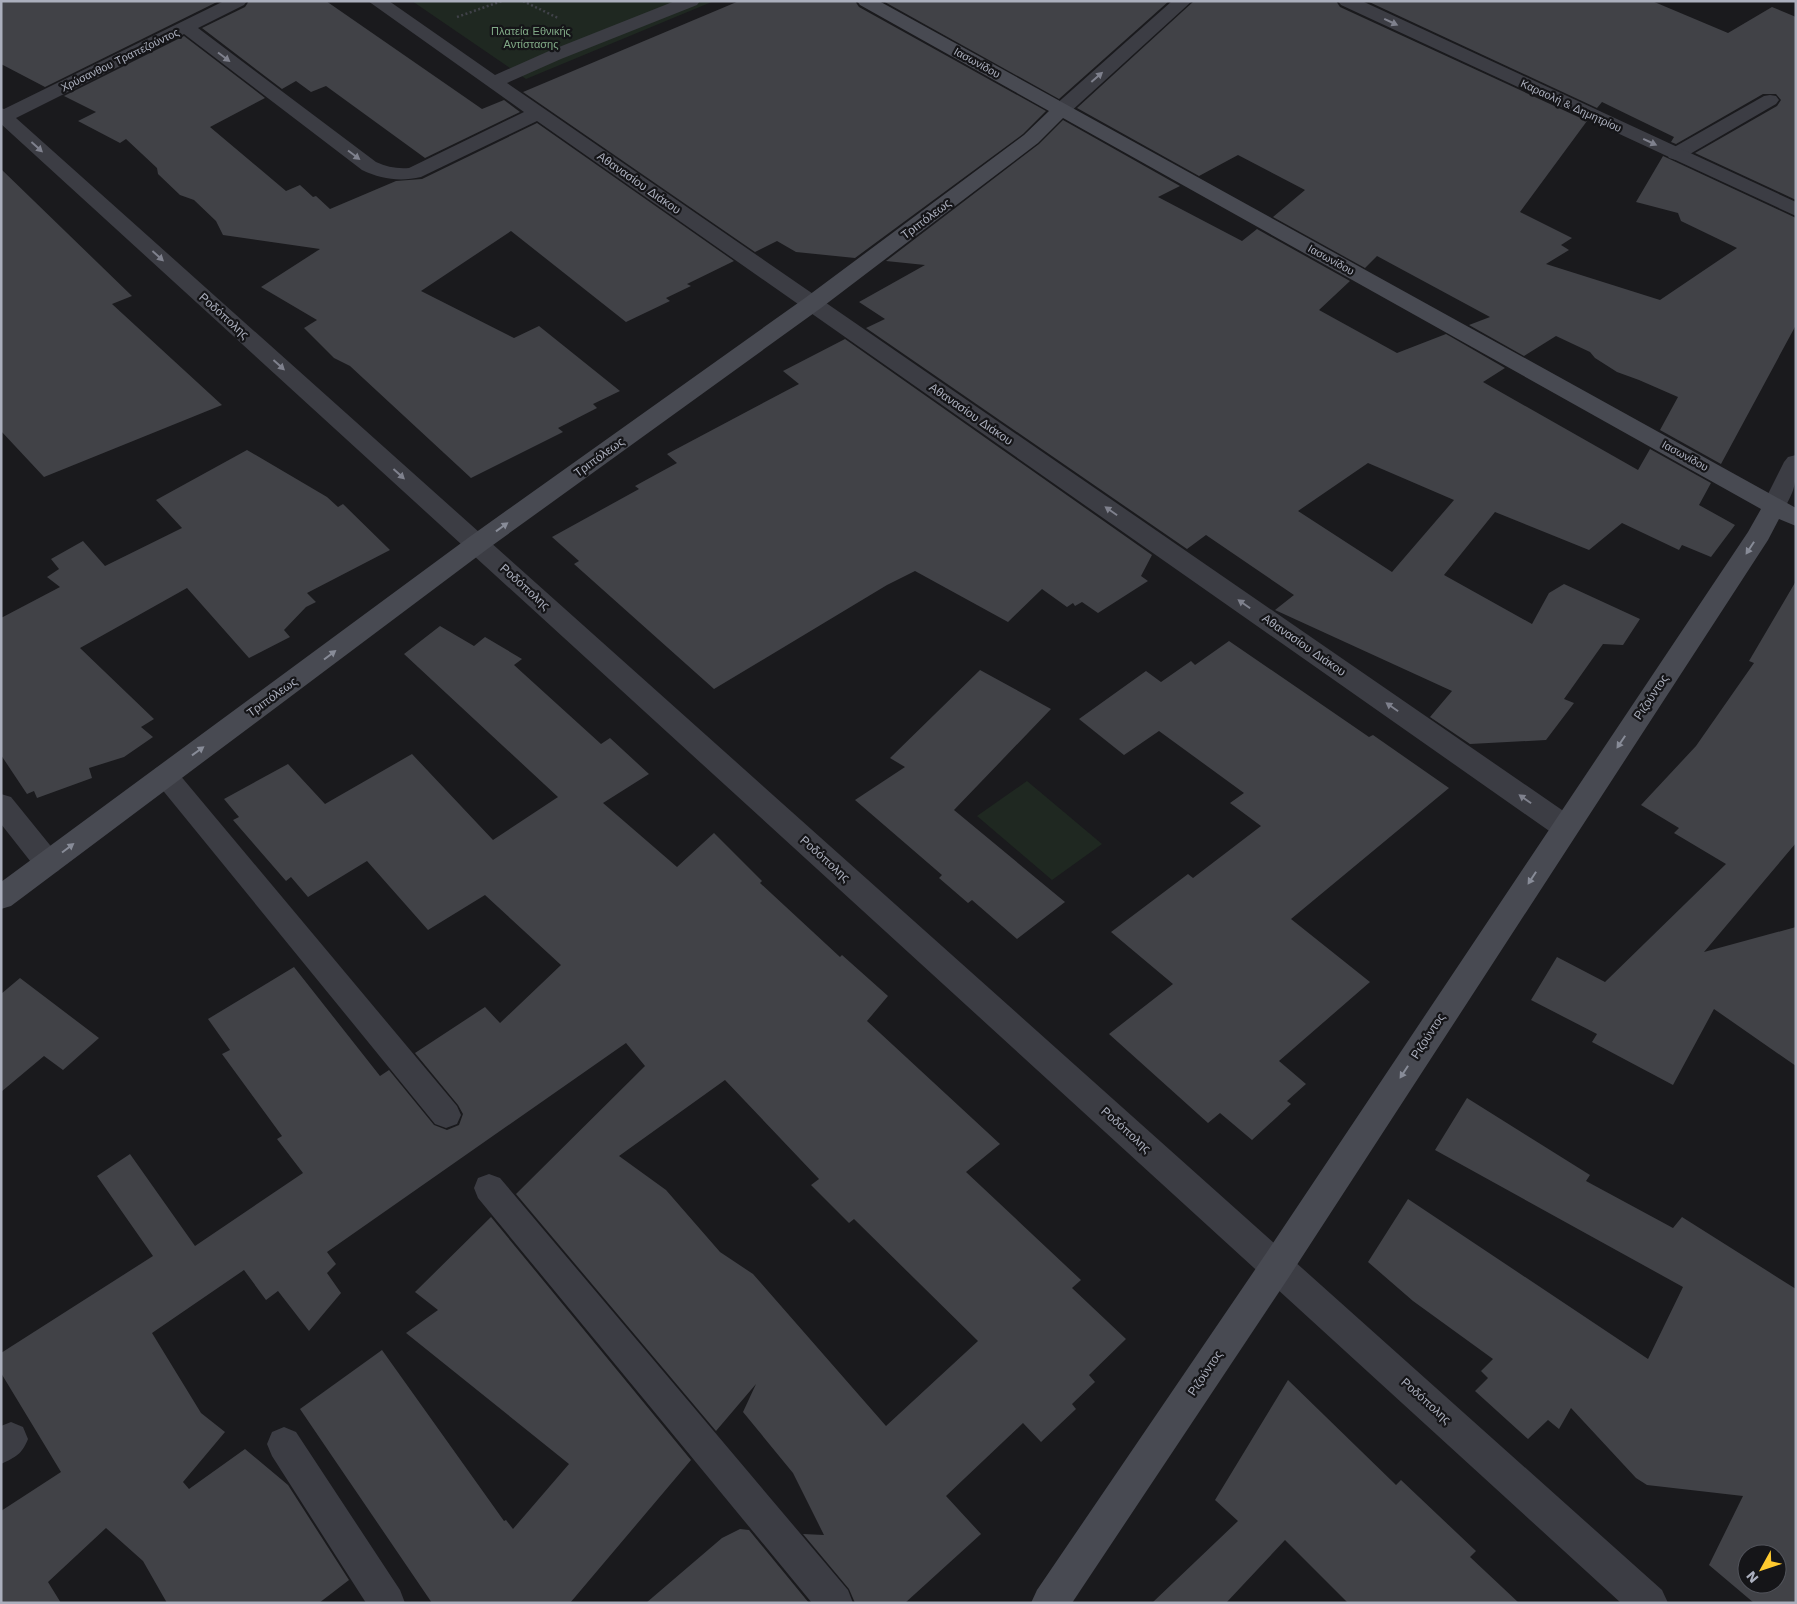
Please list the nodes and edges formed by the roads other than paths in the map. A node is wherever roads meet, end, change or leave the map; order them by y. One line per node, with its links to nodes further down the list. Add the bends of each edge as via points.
1 (238, 1): 7 (street, Χρύσανθου Τραπεζούντος)
2 (377, 1): 8 (street, Αθανασίου Διάκου)
3 (691, 1): 8 (street)
4 (866, 1): 10 (street, Ιασωνίδου)
5 (1183, 1): 10 (street, Τριπόλεως, one-way to 5)
6 (1347, 1): 13 (street, Καραολή & Δημητρίου, one-way to 13)
7 (186, 27): 11 (street, one-way to 11, via 368,166 386,174 414,173); 12 (street, Χρύσανθου Τραπεζούντος)
8 (493, 82): 11 (street, Αθανασίου Διάκου)
9 (1770, 100): 13 (lane)
10 (1061, 110): 15 (street, Τριπόλεως, via 1031,139); 17 (street, Ιασωνίδου)
11 (538, 114): 15 (street, Αθανασίου Διάκου)
12 (2, 116): 18 (street, Ροδόπολης, one-way to 18)
13 (1676, 154): 14 (street, Καραολή & Δημητρίου)
14 (1796, 210)
15 (813, 304): 18 (street, Τριπόλεως, one-way to 15); 21 (street, Αθανασίου Διάκου, one-way to 15)
16 (1796, 462): 17 (street, Ριζούντος)
17 (1785, 512): 21 (street, Ριζούντος, one-way to 21, via 1734,572)
18 (478, 544): 19 (street, Τριπόλεως, one-way to 18); 26 (street, Ροδόπολης)
19 (165, 775): 22 (street, Τριπόλεως, one-way to 19); 24 (lane)
20 (1, 804): 22 (street)
21 (1565, 827): 26 (street, Ριζούντος, one-way to 26)
22 (48, 863): 23 (street, Τριπόλεως)
23 (1, 898)
24 (446, 1115)
25 (489, 1188): 29 (lane)
26 (1277, 1266): 30 (street, Ριζούντος); 31 (street, Ροδόπολης)
27 (284, 1444): 28 (lane)
28 (388, 1603)
29 (835, 1603)
30 (1050, 1603)
31 (1649, 1603)

